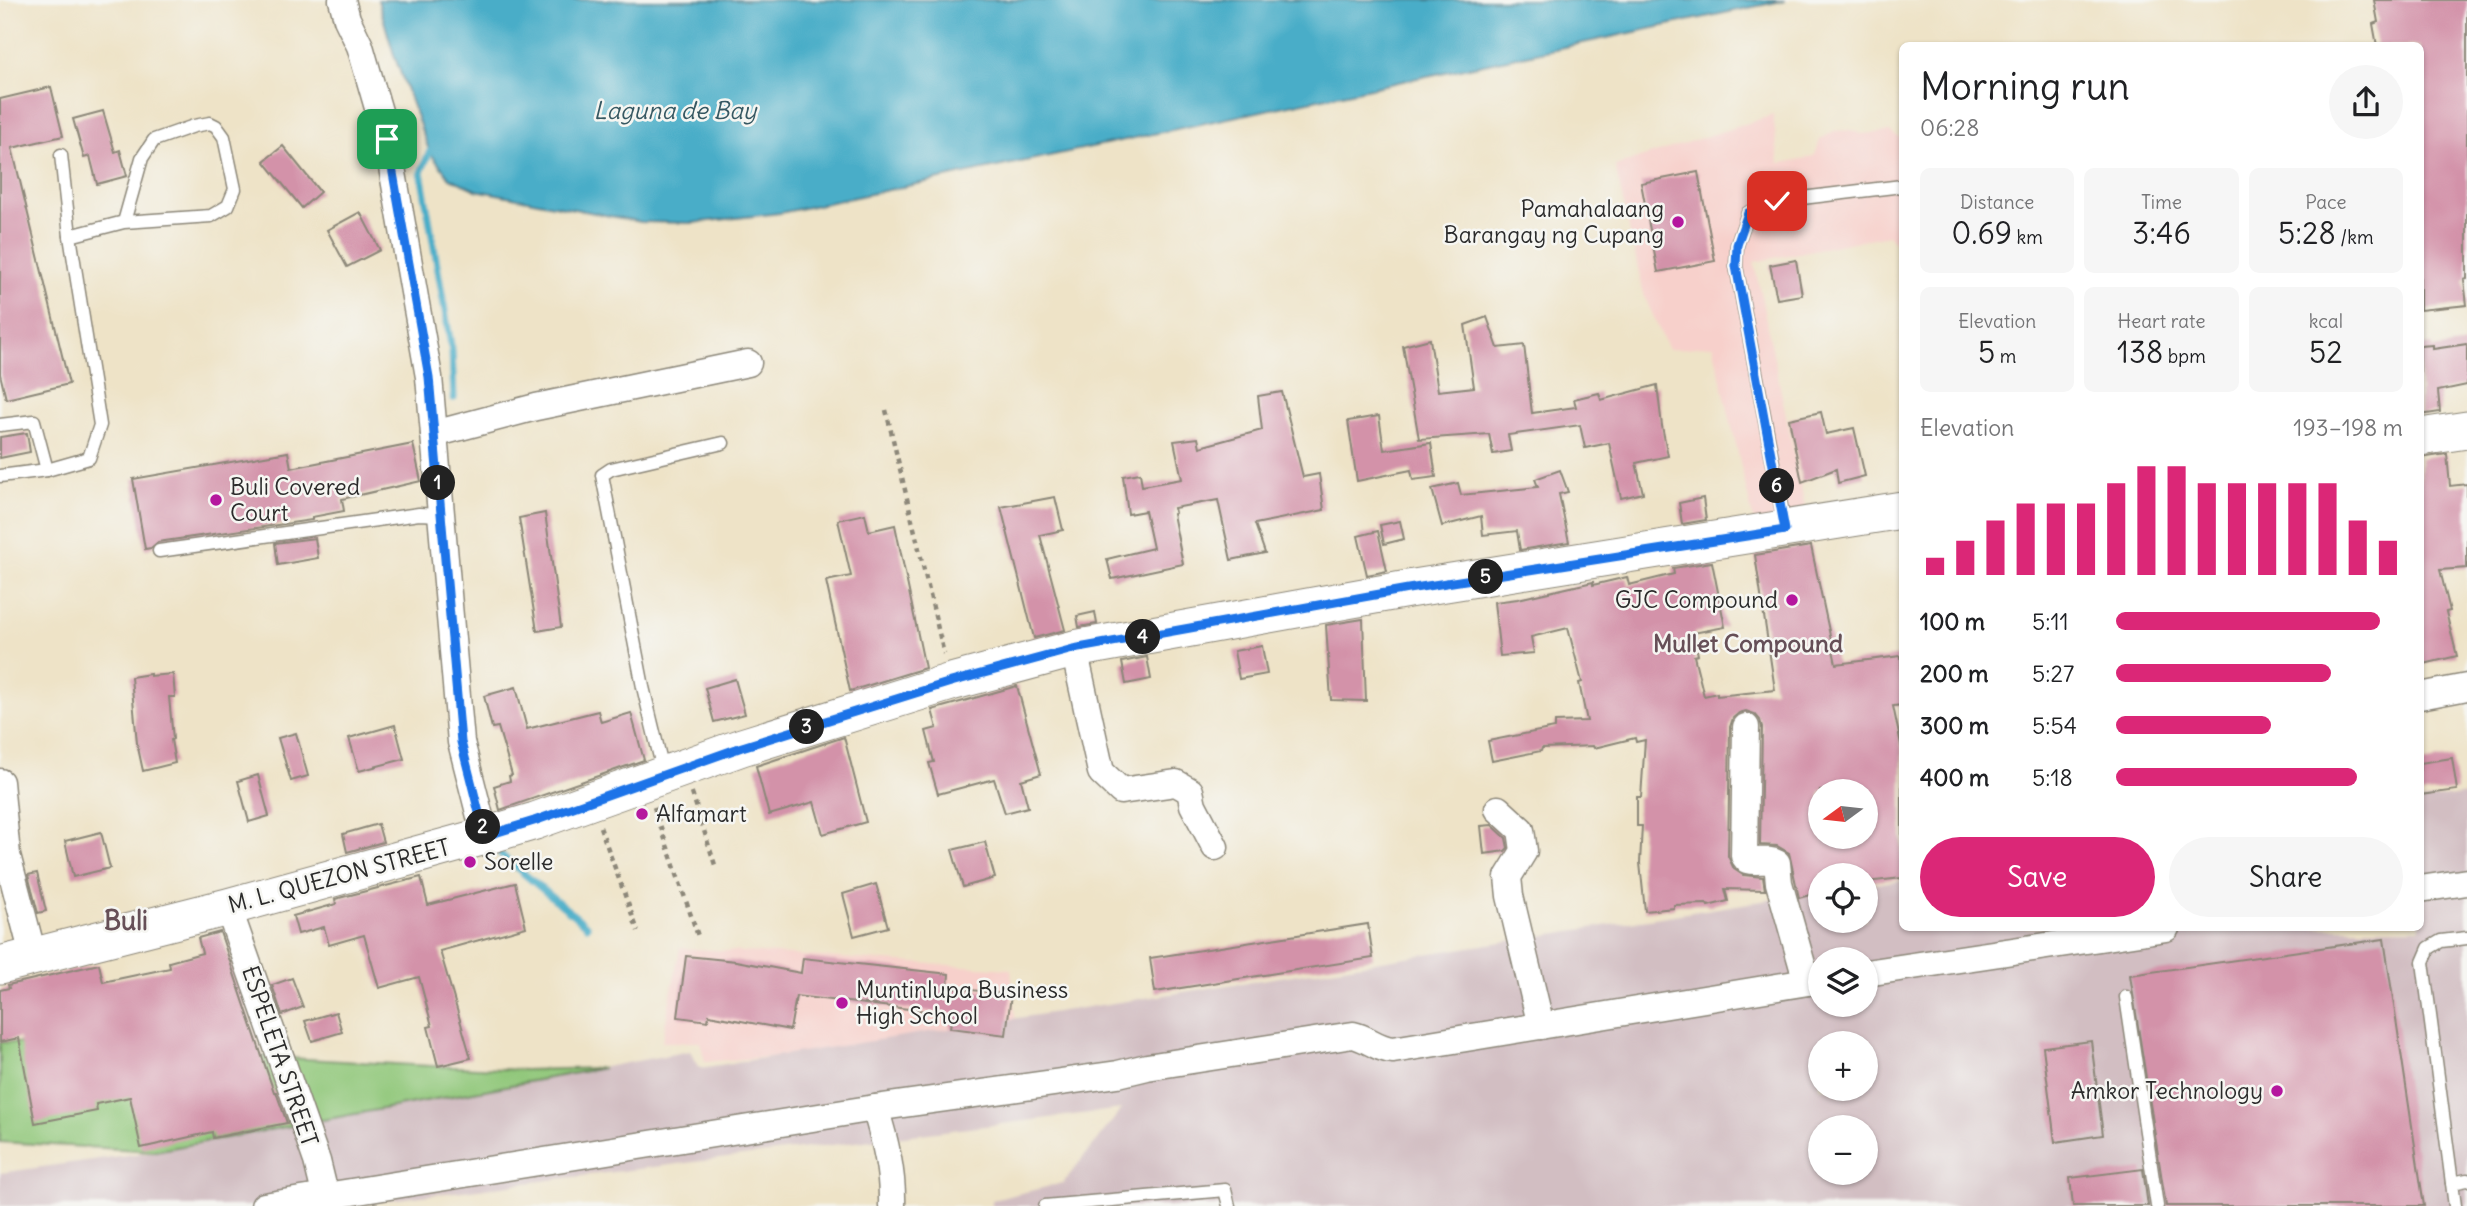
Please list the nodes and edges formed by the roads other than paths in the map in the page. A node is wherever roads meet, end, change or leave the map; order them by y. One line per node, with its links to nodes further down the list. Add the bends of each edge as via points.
1 (345, 10): 9 (street, via 387,139 429,377)
2 (61, 155): 5 (lane)
3 (1899, 186): 16 (lane, via 1777,201 1748,213 1737,245 1736,266)
4 (124, 222): 4 (lane, via 142,158 154,140 194,126 216,126 224,137 235,189 228,206 211,216); 5 (lane)
5 (70, 236): 12 (lane, via 100,425 89,458)
6 (748, 363): 9 (street, via 536,407)
7 (0, 425): 12 (lane, via 34,421)
8 (2467, 430): 10 (main road)
9 (434, 434): 15 (street)
10 (2424, 436)
11 (723, 443): 22 (lane, via 611,469 603,475)
12 (47, 470): 13 (lane)
13 (0, 477)
14 (1899, 511): 16 (main road, M. L. QUEZON STREET)
15 (441, 515): 17 (lane, via 419,514); 25 (street, via 461,742)
16 (1785, 530): 18 (main road, M. L. QUEZON STREET, via 1408,589)
17 (159, 551)
18 (1073, 649): 22 (main road, M. L. QUEZON STREET, via 951,682); 26 (street, via 1101,772 1121,791 1176,783 1190,790)
19 (2467, 687): 20 (street)
20 (2424, 695)
21 (1746, 727): 33 (street, via 1744,856 1752,862 1777,863 1779,883)
22 (664, 774): 25 (main road, M. L. QUEZON STREET)
23 (0, 782): 32 (street)
24 (1498, 809): 37 (street, via 1521,830 1524,851 1508,877 1510,897)
25 (485, 836): 29 (main road, M. L. QUEZON STREET)
26 (1215, 847)
27 (2467, 882): 28 (street)
28 (2424, 888)
29 (228, 907): 32 (main road, M. L. QUEZON STREET); 41 (street, ESPELETA STREET, via 317,1161)
30 (2146, 931): 34 (street)
31 (2467, 938): 40 (lane, via 2441,941 2429,948 2423,962)
32 (16, 960)
33 (1808, 967)
34 (1878, 971)
35 (1808, 982): 37 (street)
36 (2126, 997): 46 (lane)
37 (1541, 1026): 38 (street, via 1393,1050 1382,1050 1353,1035)
38 (875, 1108): 41 (street); 43 (street, via 887,1149)
39 (2467, 1181): 40 (lane)
40 (2452, 1183): 47 (lane)
41 (327, 1202): 42 (street)
42 (264, 1206)
43 (892, 1206)
44 (1045, 1206): 45 (lane, via 1225,1190)
45 (1229, 1206)
46 (2157, 1206)
47 (2455, 1206)

